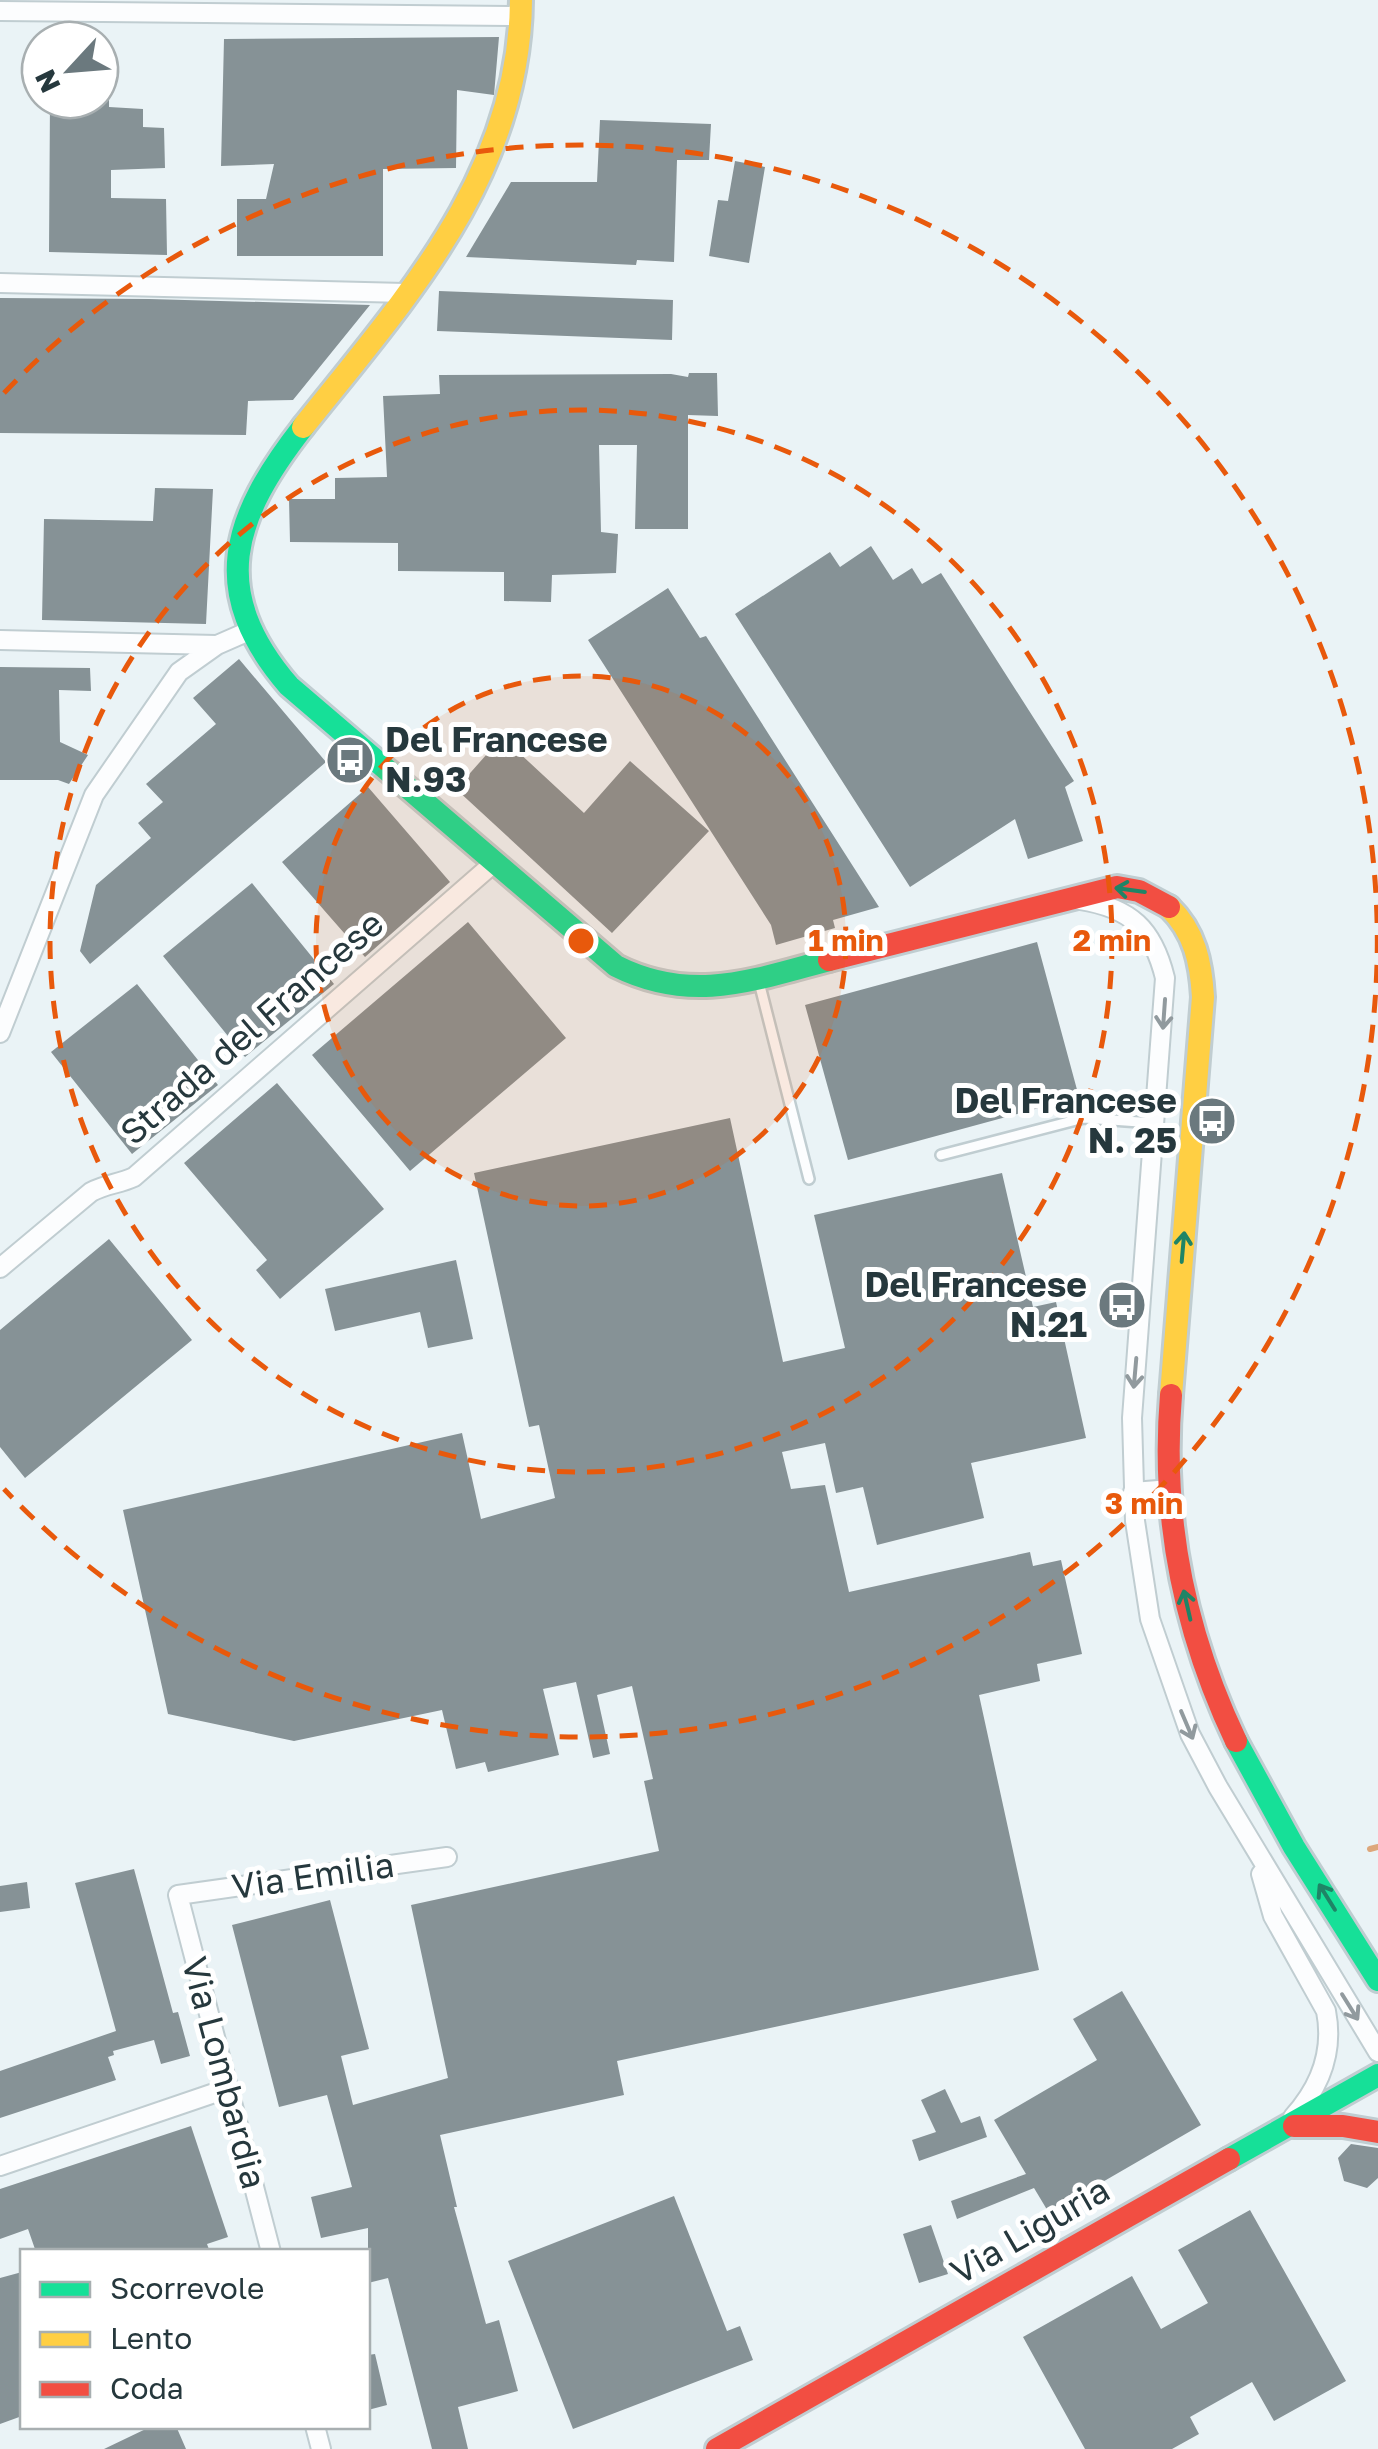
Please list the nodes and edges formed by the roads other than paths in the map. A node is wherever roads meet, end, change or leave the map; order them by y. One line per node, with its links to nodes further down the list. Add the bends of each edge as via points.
1 (521, 8): 2 (street); 4 (street, via 516,83 498,138 474,190)
2 (0, 11)
3 (0, 283): 4 (street)
4 (405, 294): 5 (street, via 286,450 251,508 237,567)
5 (249, 631): 7 (street); 8 (street, via 292,689)
6 (0, 640): 7 (street)
7 (217, 645): 11 (street, via 178,672 94,795)
8 (495, 862): 10 (street, via 634,976 692,989); 16 (street, Strada del Francese, via 134,1177 91,1192)
9 (1075, 899): 10 (street); 12 (street, one-way to 12, via 1130,917 1160,958 1165,996); 13 (street, one-way to 9, via 1204,998 1189,929 1136,888)
10 (758, 979): 15 (lane)
11 (0, 1033)
12 (1155, 1131): 13 (street); 14 (lane, via 1084,1118); 18 (street, one-way to 18, via 1132,1418)
13 (1192, 1142): 17 (street, one-way to 13, via 1169,1419)
14 (941, 1155)
15 (809, 1179)
16 (0, 1268)
17 (1170, 1489): 18 (street); 19 (street, one-way to 17, via 1186,1610)
18 (1133, 1492): 20 (street, via 1150,1618)
19 (1208, 1675): 20 (street); 24 (street, one-way to 19, via 1259,1783)
20 (1172, 1689): 21 (street, one-way to 21)
21 (1256, 1854): 25 (street, one-way to 25); 28 (street, via 1273,1916 1329,2028 1319,2079)
22 (448, 1856): 23 (street, Via Emilia)
23 (178, 1894): 27 (street, Via Lombardia)
24 (1378, 1980)
25 (1378, 2052)
26 (1378, 2074): 28 (street, Via Liguria)
27 (229, 2088): 30 (street); 31 (street, Via Lombardia)
28 (1284, 2127): 29 (street); 32 (street, Via Liguria)
29 (1378, 2132)
30 (0, 2166)
31 (270, 2249)
32 (717, 2449)

